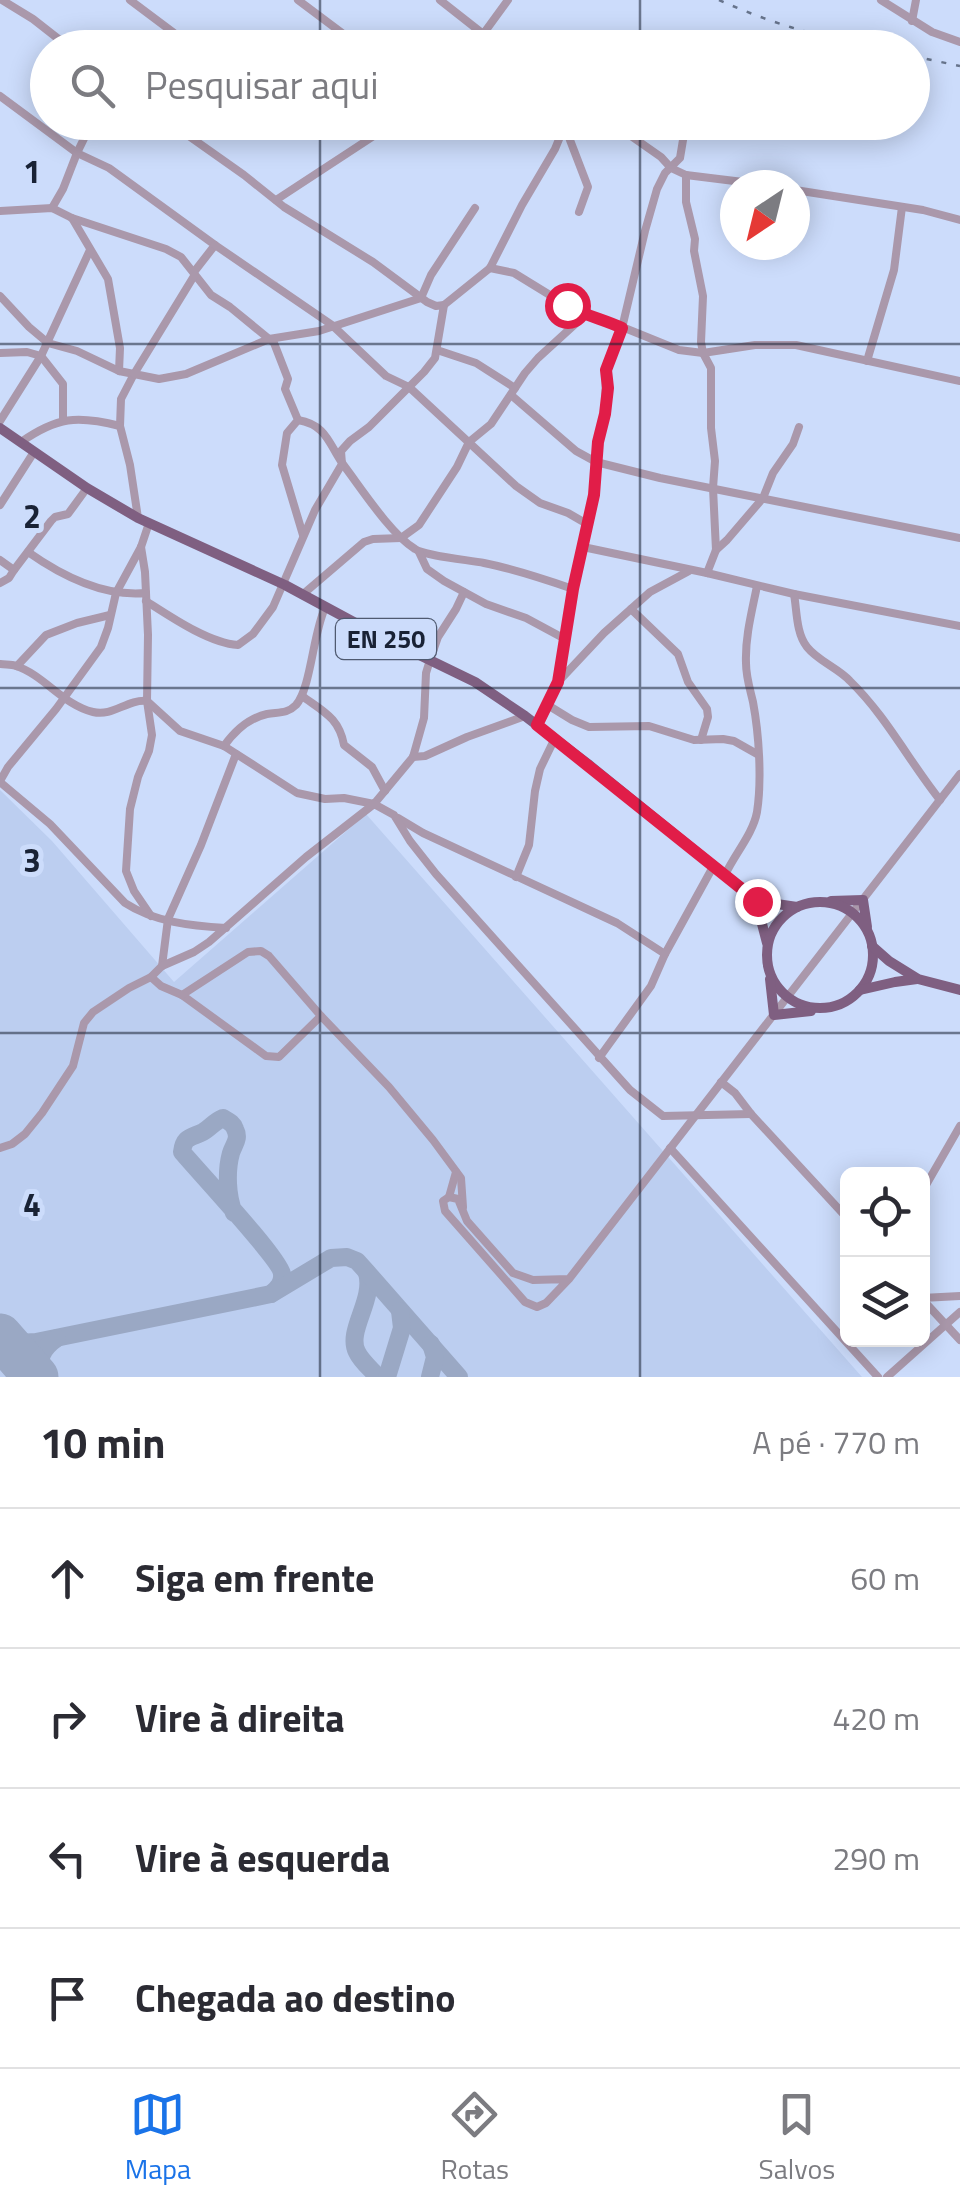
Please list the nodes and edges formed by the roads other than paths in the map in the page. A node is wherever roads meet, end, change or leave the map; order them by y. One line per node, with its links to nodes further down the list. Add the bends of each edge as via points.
1 (2, 0): 9 (street)
2 (130, 0): 10 (street)
3 (298, 0): 11 (street)
4 (440, 0): 12 (street)
5 (508, 0): 13 (street)
6 (881, 0): 8 (street)
7 (916, 0): 8 (street)
8 (912, 21): 14 (street)
9 (47, 30)
10 (170, 30)
11 (338, 30)
12 (478, 30)
13 (484, 30)
14 (928, 30)
15 (930, 31): 16 (street)
16 (960, 42)
17 (0, 96): 18 (street)
18 (30, 118)
19 (60, 140): 27 (street)
20 (83, 140): 27 (street)
21 (194, 140): 32 (street)
22 (368, 140): 32 (street)
23 (560, 140): 42 (street)
24 (571, 140): 37 (street, via 588,188)
25 (636, 140): 28 (street)
26 (683, 140): 28 (street)
27 (77, 152): 34 (street); 40 (street)
28 (671, 168): 29 (street); 49 (street, via 657,190)
29 (686, 175): 30 (street); 53 (street, via 703,296)
30 (720, 179)
31 (810, 192): 33 (street)
32 (276, 200): 45 (street)
33 (902, 206): 39 (street); 56 (street, via 894,270)
34 (52, 208): 36 (street); 38 (street)
35 (475, 208): 45 (street)
36 (0, 211)
37 (579, 212)
38 (72, 218): 41 (street); 43 (street, via 166,249)
39 (960, 220)
40 (215, 245): 43 (street); 48 (street)
41 (90, 250): 51 (street); 57 (street, via 108,279)
42 (490, 268): 46 (street); 47 (street, via 514,273)
43 (194, 274): 50 (street); 58 (street)
44 (0, 296): 51 (street)
45 (421, 298): 46 (street); 48 (street)
46 (444, 305): 52 (street)
47 (584, 316): 49 (street); 61 (street)
48 (332, 325): 50 (street); 60 (street, via 386,376)
49 (622, 328): 53 (street, via 664,346); 70 (street, via 606,370)
50 (269, 339): 58 (street, via 186,374); 62 (street)
51 (48, 343): 55 (street); 57 (street)
52 (436, 350): 60 (street); 61 (street, via 476,363)
53 (703, 352): 56 (street, via 779,344); 73 (street, via 711,368)
54 (0, 354): 55 (street)
55 (41, 356): 63 (street, via 63,384); 64 (street)
56 (867, 361): 59 (street)
57 (119, 371): 58 (street)
58 (134, 374): 65 (street, via 120,399)
59 (960, 381)
60 (409, 387): 68 (street); 71 (street, via 341,451)
61 (513, 392): 68 (street); 70 (street)
62 (298, 420): 71 (street, via 330,438); 78 (street, via 287,433 282,466)
63 (63, 421): 65 (street); 67 (street)
64 (0, 425): 67 (main road, EN 250)
65 (120, 426): 76 (street)
66 (799, 428): 74 (street)
67 (21, 442): 69 (main road, EN 250)
68 (469, 442): 77 (street, via 540,503); 79 (street, via 419,525)
69 (34, 452): 72 (main road, EN 250); 75 (street)
70 (596, 462): 73 (street); 77 (street)
71 (342, 464): 78 (street); 79 (street)
72 (88, 488): 76 (main road, EN 250); 84 (street, via 68,514 50,521)
73 (712, 488): 74 (street); 83 (street)
74 (763, 498): 80 (street); 83 (street)
75 (0, 506)
76 (144, 520): 81 (street); 91 (main road, EN 250)
77 (587, 524): 82 (street)
78 (304, 538): 91 (street)
79 (401, 538): 85 (street); 97 (street, via 364,542)
80 (960, 538)
81 (141, 546): 95 (street); 98 (street)
82 (583, 547): 88 (street); 93 (street)
83 (716, 550): 89 (street)
84 (28, 552): 87 (street); 95 (street, via 69,577)
85 (419, 552): 93 (street); 94 (street, via 427,569)
86 (0, 560): 87 (street)
87 (14, 570): 90 (street)
88 (689, 570): 89 (street); 100 (street)
89 (707, 573): 92 (street)
90 (0, 583)
91 (284, 585): 97 (main road, EN 250); 98 (street, via 263,623 238,645 192,629)
92 (757, 586): 96 (street); 118 (street, via 746,659)
93 (573, 589): 103 (street)
94 (464, 592): 103 (street); 104 (street)
95 (116, 593): 98 (street); 101 (street)
96 (794, 594): 102 (street); 123 (street, via 804,644 849,679)
97 (302, 595): 99 (main road, EN 250)
98 (146, 597): 110 (street)
99 (325, 608): 104 (main road, EN 250); 108 (street)
100 (631, 609): 107 (street); 115 (street, via 678,654 707,709)
101 (110, 615): 106 (street, via 46,635); 109 (street, via 101,647)
102 (960, 626)
103 (565, 639): 107 (street)
104 (430, 660): 112 (main road, EN 250); 119 (street)
105 (0, 664): 106 (street)
106 (17, 666): 109 (street)
107 (558, 682): 111 (street)
108 (302, 696): 116 (street, via 284,713 264,714 240,728); 122 (street, via 334,720 344,745 372,766)
109 (64, 698): 110 (street, via 107,714); 121 (street)
110 (147, 701): 116 (street, via 180,731); 134 (street, via 152,735 130,810 126,871)
111 (546, 704): 113 (street); 115 (street, via 590,727 650,726)
112 (525, 716): 113 (main road, EN 250); 119 (street)
113 (537, 725): 114 (main road, EN 250)
114 (554, 738): 126 (main road, EN 250); 128 (street, via 540,770 529,845)
115 (701, 740): 118 (street, via 724,738)
116 (224, 746): 117 (street)
117 (236, 754): 124 (street, via 297,793); 135 (street)
118 (758, 754): 127 (street, via 754,823)
119 (413, 756): 122 (street)
120 (960, 774): 123 (street)
121 (0, 781): 134 (street, via 125,903)
122 (385, 791): 124 (street)
123 (940, 800): 130 (street)
124 (374, 804): 125 (street); 136 (street)
125 (394, 815): 128 (street); 152 (street, via 436,874)
126 (714, 865): 127 (main road, EN 250); 140 (street)
127 (725, 875): 129 (main road, EN 250)
128 (516, 877): 140 (street, via 616,923)
129 (745, 891): 132 (main road, EN 250, via 757,901); 138 (main road, EN 250)
130 (862, 900): 131 (main road); 133 (street); 137 (main road)
131 (826, 902): 132 (main road, EN 250); 133 (main road)
132 (797, 907): 138 (main road, via 773,928)
133 (852, 913): 137 (main road); 148 (street)
134 (151, 916): 135 (street)
135 (168, 919): 136 (street); 141 (street)
136 (226, 928): 141 (street)
137 (868, 934): 139 (main road)
138 (768, 944): 142 (main road, EN 250)
139 (872, 946): 144 (main road); 145 (main road, via 869,977)
140 (665, 954): 152 (street)
141 (162, 966): 143 (street)
142 (770, 973): 148 (main road); 150 (main road)
143 (151, 978): 147 (street); 157 (street, via 93,1012 73,1066 42,1114)
144 (918, 979): 145 (main road); 146 (main road)
145 (860, 990): 149 (main road)
146 (960, 990)
147 (182, 996): 151 (street, via 274,1058); 151 (street, via 261,950)
148 (787, 997): 149 (main road); 150 (street)
149 (826, 1008): 150 (main road)
150 (774, 1015): 153 (street)
151 (322, 1016): 159 (street)
152 (599, 1058): 155 (street, via 664,1116)
153 (721, 1082): 154 (street); 155 (street)
154 (751, 1114): 155 (street); 163 (street)
155 (695, 1116): 158 (street)
156 (960, 1126): 160 (street)
157 (0, 1148)
158 (670, 1148): 164 (street); 171 (street)
159 (456, 1172): 161 (street); 162 (street)
160 (930, 1178)
161 (449, 1196): 162 (street); 164 (street, via 445,1211 524,1302 541,1306)
162 (463, 1210): 164 (street, via 513,1273)
163 (840, 1210)
164 (568, 1279)
165 (960, 1296): 166 (street)
166 (930, 1298)
167 (930, 1307): 169 (street)
168 (960, 1312): 169 (street)
169 (946, 1324): 170 (street); 172 (street)
170 (960, 1340)
171 (878, 1377)
172 (887, 1377)

